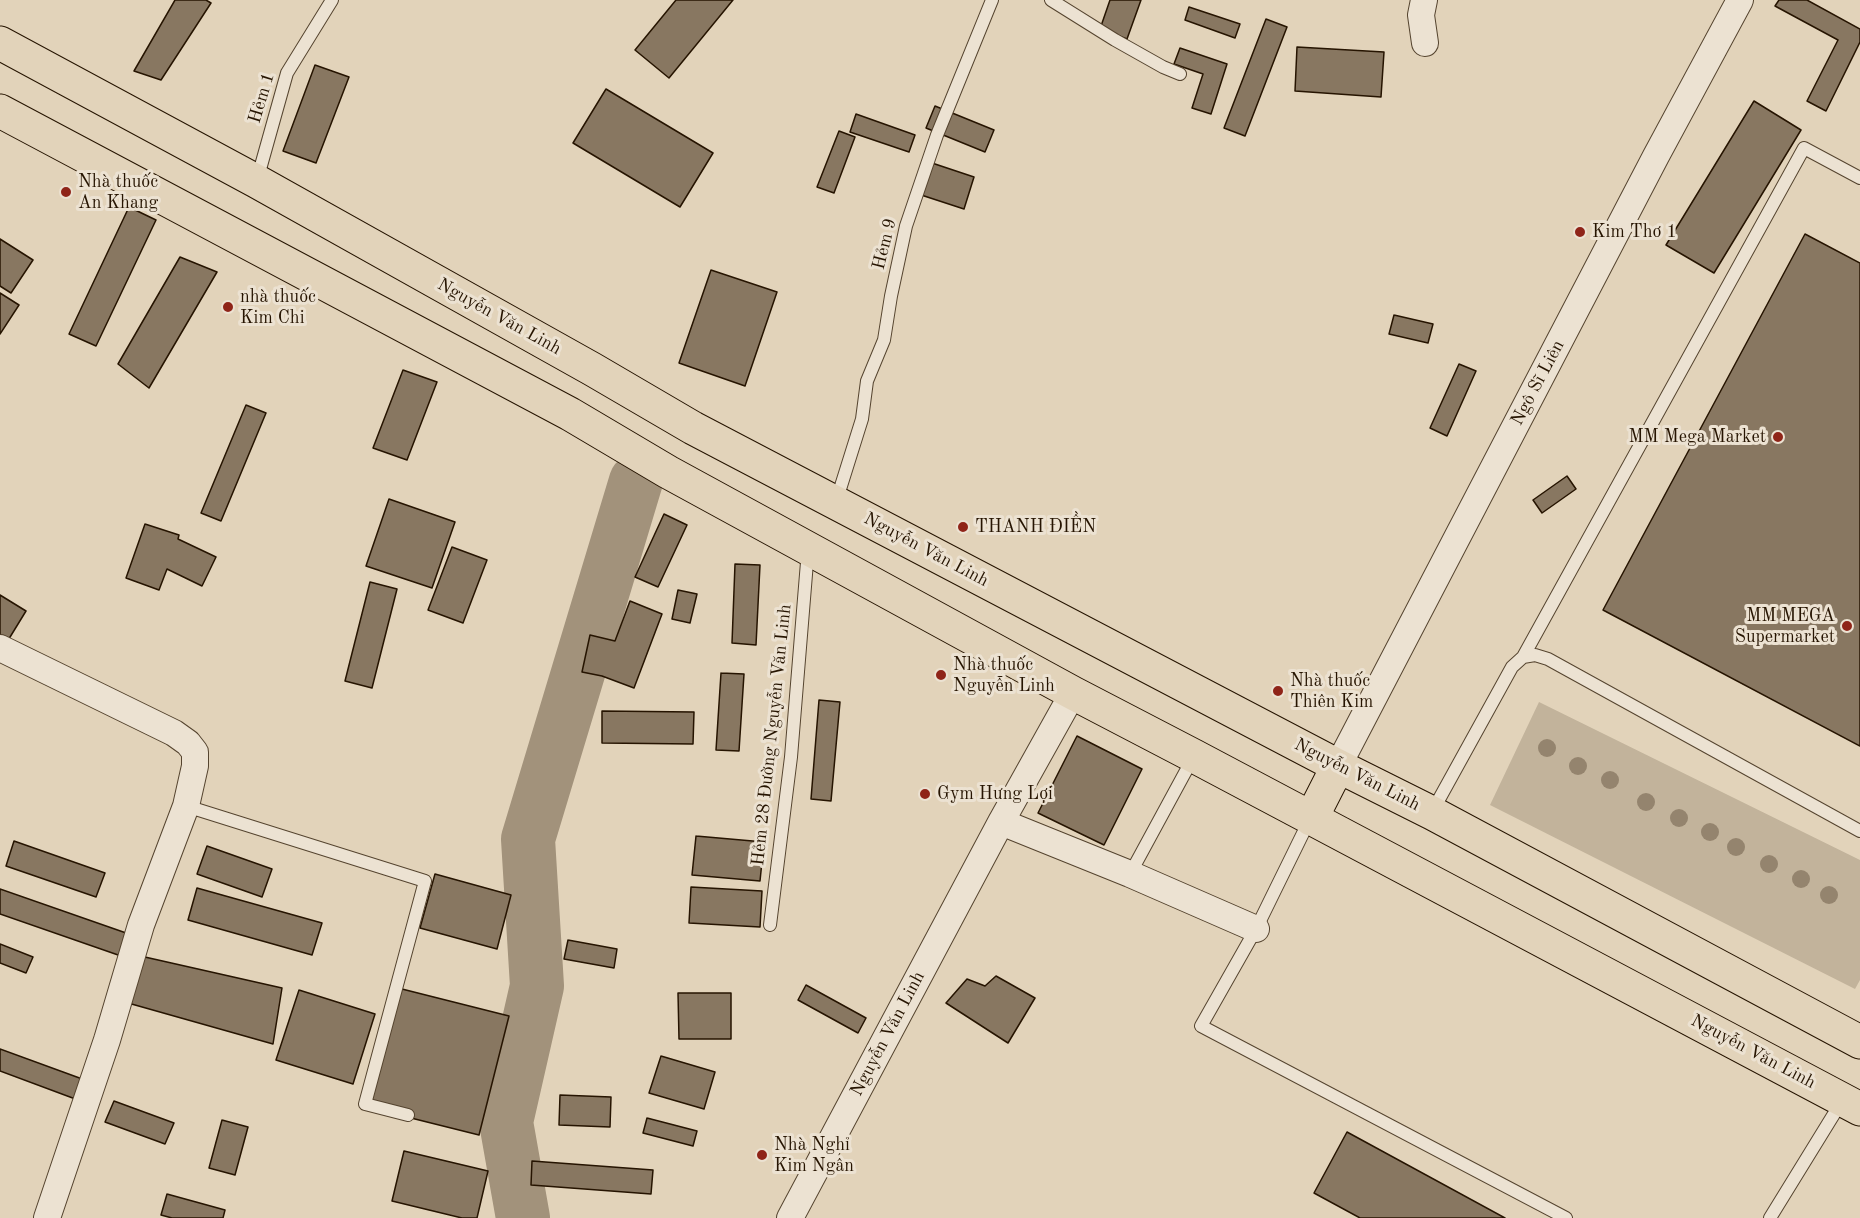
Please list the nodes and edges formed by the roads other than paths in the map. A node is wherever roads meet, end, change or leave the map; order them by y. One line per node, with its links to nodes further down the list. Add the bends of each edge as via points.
1 (332, 0): 11 (lane, Hẻm 1, via 287,73)
2 (993, 0): 12 (lane, Hẻm 9, via 937,135 906,226 884,340 867,381 862,419)
3 (1051, 0): 8 (lane)
4 (1424, 0): 6 (street, via 1421,15)
5 (1740, 0): 18 (street, Ngô Sĩ Liên)
6 (1425, 43)
7 (0, 44): 11 (highway, Nguyễn Văn Linh)
8 (1180, 74)
9 (0, 111): 13 (highway, Nguyễn Văn Linh, via 570,414)
10 (1860, 178): 15 (lane, via 1804,148)
11 (256, 181): 12 (highway, Nguyễn Văn Linh, via 693,428)
12 (836, 503): 18 (highway, Nguyễn Văn Linh)
13 (808, 549): 16 (highway, Nguyễn Văn Linh); 25 (lane, Hẻm 28 Đường Nguyễn Văn Linh, via 791,757)
14 (0, 648): 19 (street, via 188,743 195,752 195,766)
15 (1523, 657): 20 (lane, via 1512,667); 23 (lane, via 1548,659)
16 (1073, 693): 17 (highway, Nguyễn Văn Linh); 22 (street, Nguyễn Văn Linh)
17 (1194, 756): 21 (highway, Nguyễn Văn Linh); 24 (lane)
18 (1338, 766): 20 (highway, Nguyễn Văn Linh); 21 (highway)
19 (186, 806): 29 (lane, via 425,881 365,1104); 30 (street, via 141,925)
20 (1432, 813): 27 (highway, Nguyễn Văn Linh)
21 (1311, 819): 26 (lane); 28 (highway, Nguyễn Văn Linh)
22 (1001, 822): 24 (street); 31 (street, Nguyễn Văn Linh)
23 (1860, 831)
24 (1130, 874): 26 (street)
25 (770, 925)
26 (1256, 928): 32 (lane, via 1201,1026)
27 (1860, 1042)
28 (1851, 1104): 33 (lane)
29 (408, 1114)
30 (47, 1218)
31 (790, 1218)
32 (1566, 1218)
33 (1770, 1218)

